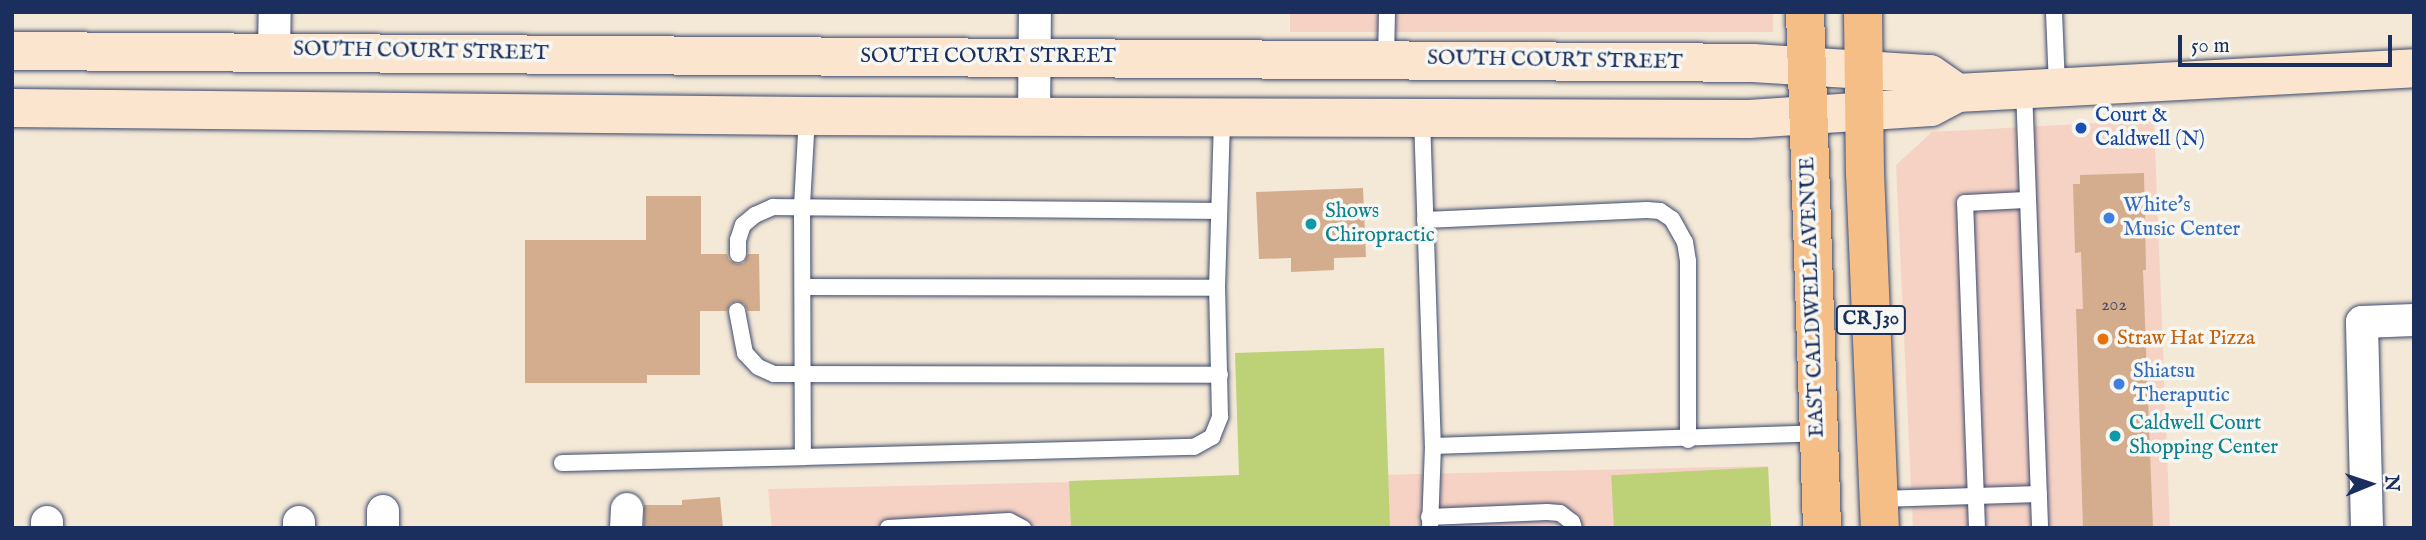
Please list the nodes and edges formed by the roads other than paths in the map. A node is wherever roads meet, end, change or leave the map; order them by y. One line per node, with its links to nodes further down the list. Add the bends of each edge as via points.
1 (275, 12): 8 (street)
2 (1035, 12): 9 (street)
3 (1387, 12): 10 (lane)
4 (1805, 12): 11 (main road, CR J30)
5 (1863, 12): 12 (main road, CR J30)
6 (2054, 12): 14 (lane)
7 (12, 51): 8 (street, SOUTH COURT STREET)
8 (274, 51): 9 (street, SOUTH COURT STREET)
9 (1035, 57): 10 (street, SOUTH COURT STREET); 20 (street)
10 (1386, 60): 11 (street, SOUTH COURT STREET)
11 (1806, 65): 12 (street, SOUTH COURT STREET); 18 (main road, EAST CALDWELL AVENUE / CR J30)
12 (1864, 68): 15 (street, SOUTH COURT STREET, via 1930,74); 17 (main road, CR J30)
13 (2414, 68): 14 (street)
14 (2040, 89): 15 (street); 23 (lane)
15 (1957, 93): 17 (street, via 1931,107)
16 (12, 108): 19 (street)
17 (1864, 111): 18 (street); 41 (main road, CR J30)
18 (1807, 115): 22 (street, via 1749,119); 34 (main road, EAST CALDWELL AVENUE / CR J30)
19 (807, 116): 20 (street); 24 (lane)
20 (1034, 117): 21 (street)
21 (1222, 117): 22 (street); 25 (lane)
22 (1422, 118): 26 (lane)
23 (2027, 200): 39 (lane); 40 (lane, via 1965,203)
24 (802, 206): 25 (lane); 27 (lane, via 772,207 755,215 743,225); 28 (lane)
25 (1217, 211): 29 (lane)
26 (1425, 220): 35 (lane, via 1647,210 1672,219 1685,242 1688,261); 36 (lane)
27 (738, 254)
28 (805, 287): 29 (lane); 32 (lane)
29 (1217, 288): 33 (lane)
30 (737, 312): 32 (lane, via 745,354 758,367 774,374)
31 (2414, 320): 49 (street, via 2362,322)
32 (803, 375): 33 (lane); 37 (lane)
33 (1220, 375): 37 (lane, via 1217,429 1205,443 1194,447)
34 (1818, 433): 35 (lane); 46 (main road, EAST CALDWELL AVENUE / CR J30)
35 (1688, 440): 36 (lane)
36 (1433, 446): 42 (lane)
37 (803, 457): 38 (lane)
38 (562, 463)
39 (2039, 494): 40 (lane); 48 (lane)
40 (1976, 496): 41 (lane); 47 (lane)
41 (1879, 513)
42 (1429, 522): 45 (lane, via 1547,512 1560,513)
43 (888, 528): 44 (lane, via 1009,522)
44 (1023, 528)
45 (1574, 528)
46 (1822, 528)
47 (1977, 528)
48 (2040, 528)
49 (2367, 528)

